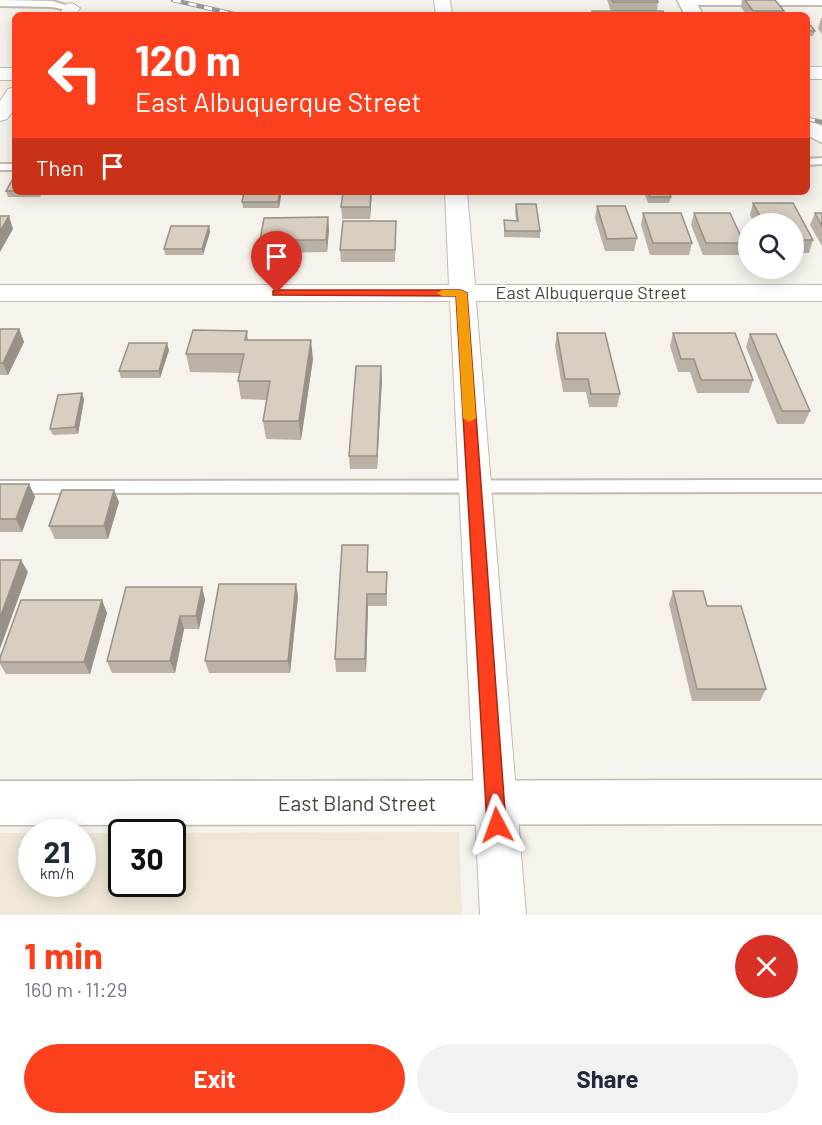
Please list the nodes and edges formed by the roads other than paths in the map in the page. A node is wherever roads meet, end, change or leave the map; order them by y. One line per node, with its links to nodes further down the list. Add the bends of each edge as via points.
1 (822, 2): 3 (lane)
2 (0, 3): 4 (lane, via 52,4)
3 (689, 6)
4 (69, 12)
5 (12, 97): 6 (street)
6 (0, 115)
7 (456, 195): 9 (street)
8 (0, 293): 9 (street, East Albuquerque Street)
9 (461, 293): 10 (street, East Albuquerque Street); 13 (street)
10 (822, 293)
11 (822, 486): 13 (lane)
12 (0, 487): 13 (lane)
13 (474, 487): 16 (street)
14 (822, 802): 16 (street, East Bland Street)
15 (0, 803): 16 (street, East Bland Street)
16 (495, 804): 17 (street)
17 (503, 915)

